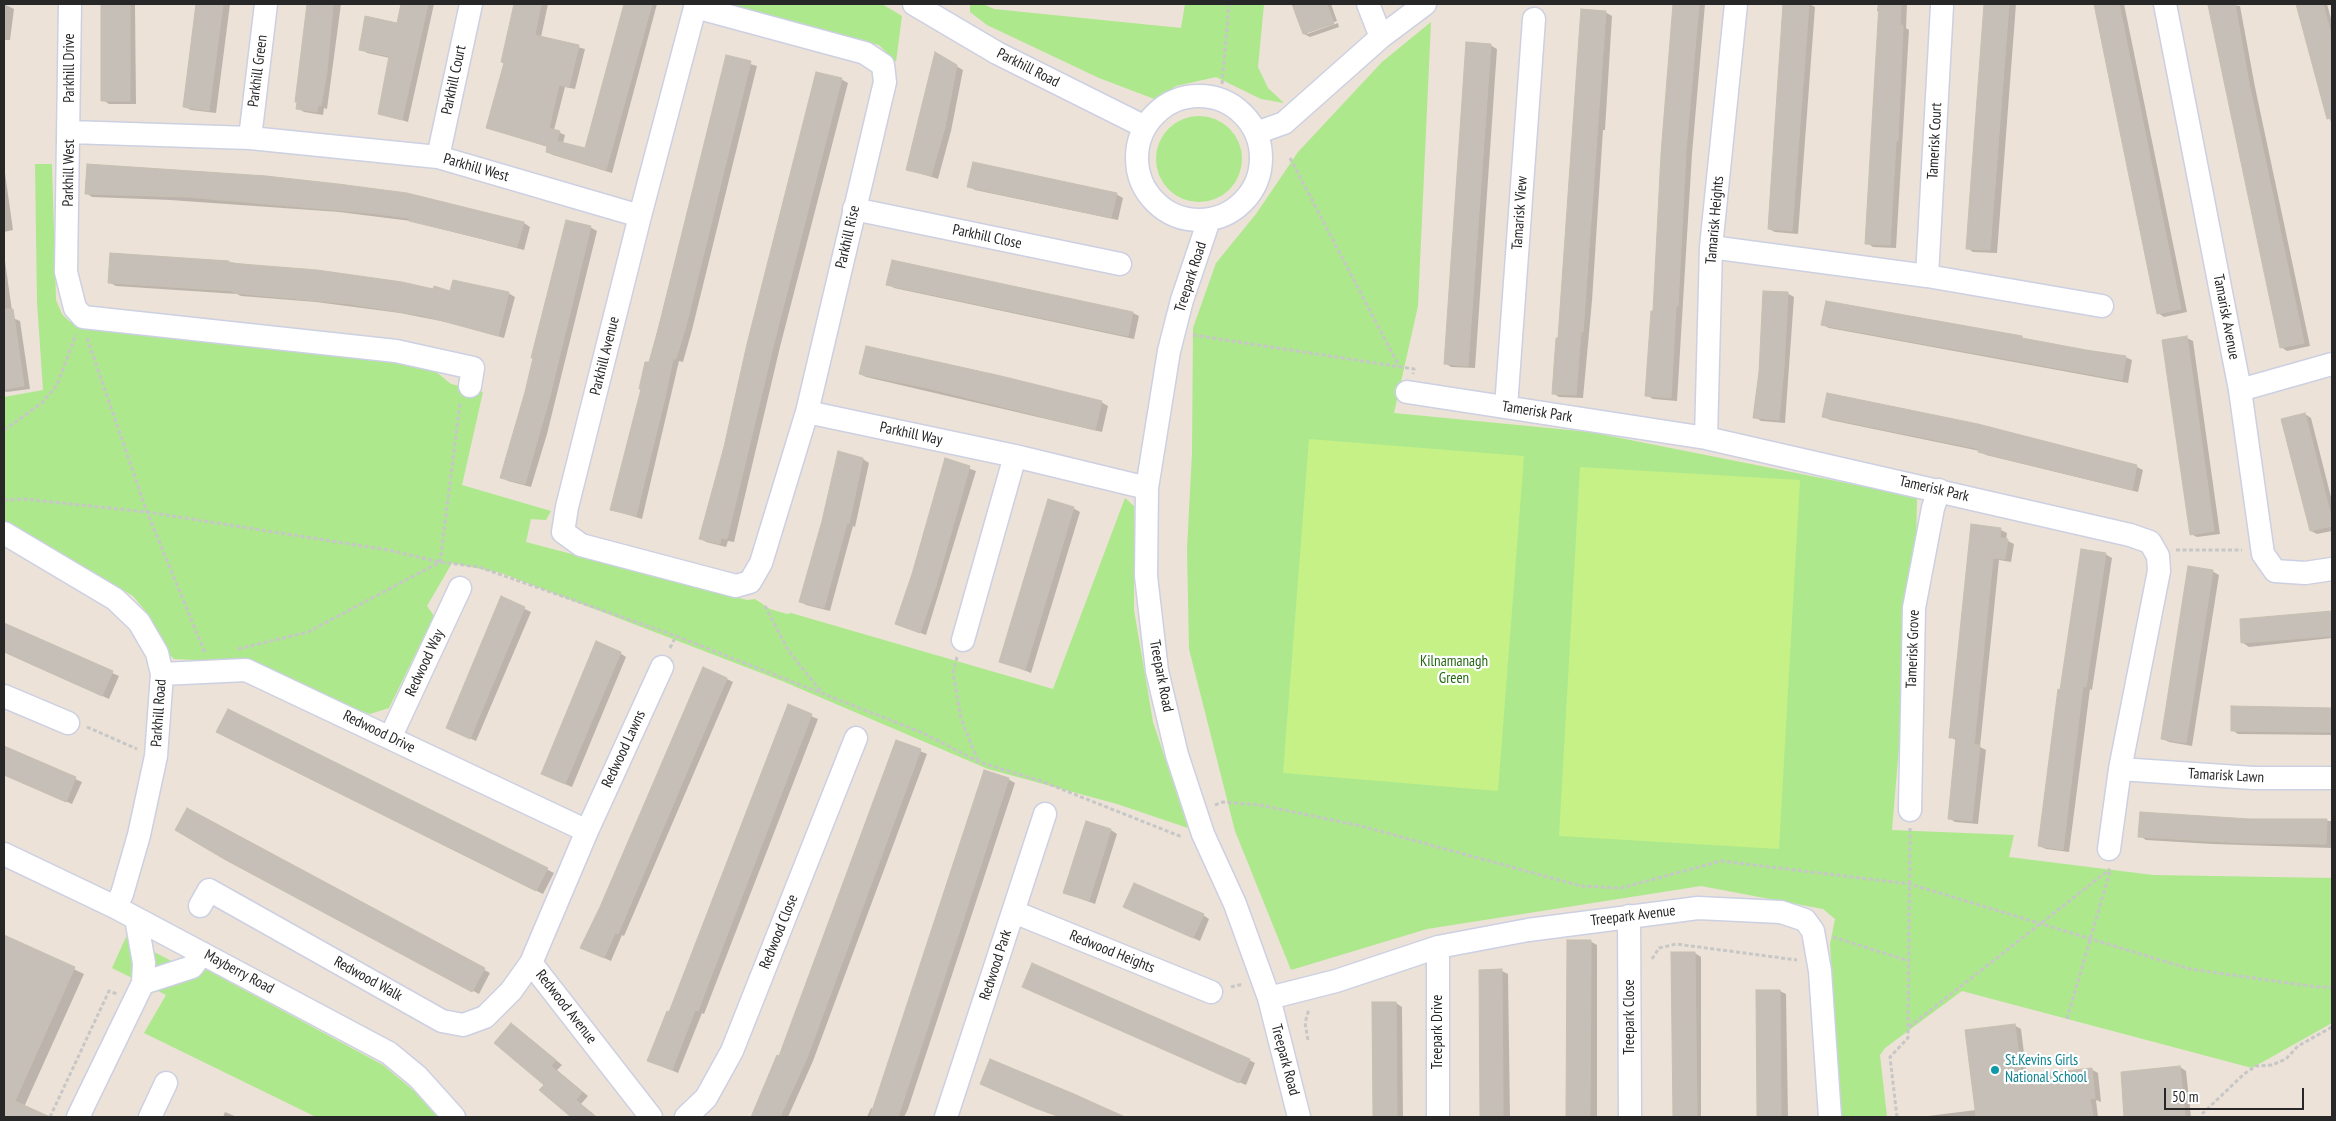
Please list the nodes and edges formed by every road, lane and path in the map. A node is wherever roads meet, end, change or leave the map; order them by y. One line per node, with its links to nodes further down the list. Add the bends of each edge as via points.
1 (70, 4): 17 (street, Parkhill Drive)
2 (266, 4): 19 (street, Parkhill Green)
3 (471, 4): 20 (street, Parkhill Court)
4 (914, 4): 12 (street, Parkhill Road)
5 (1229, 4): 15 (path)
6 (1368, 4): 14 (street)
7 (1425, 4): 14 (street)
8 (1736, 4): 25 (street, Tamarisk Heights)
9 (2165, 4): 35 (street, Tamarisk Avenue)
10 (695, 5): 22 (street, Parkhill Rise, via 865,53 883,65 885,82); 23 (street, Parkhill Avenue)
11 (1942, 6): 27 (street, Tamerisk Court)
12 (936, 10): 16 (street, Parkhill Road, via 997,53)
13 (1534, 19): 37 (street, Tamarisk View)
14 (1381, 37): 18 (street, via 1284,123)
15 (1222, 84)
16 (1145, 127): 18 (street, via 1155,113 1168,104 1203,96 1217,98 1232,106); 24 (street, via 1138,143 1136,161 1141,184 1149,196 1174,216 1191,221)
17 (70, 132): 19 (street, Parkhill West); 34 (street, Parkhill West, via 66,272 75,308 84,317 396,351 473,368)
18 (1256, 133): 24 (street, via 1261,161 1258,180 1236,209)
19 (250, 138): 20 (street, Parkhill West)
20 (438, 157): 23 (street, Parkhill West)
21 (1290, 158): 33 (path)
22 (854, 209): 26 (street, Parkhill Close); 38 (street, Parkhill Rise)
23 (640, 216): 51 (street, Parkhill Avenue, via 570,498 558,534 581,545)
24 (1209, 220): 42 (street, Treepark Road, via 1169,351)
25 (1711, 247): 27 (street); 40 (street, Tamarisk Heights)
26 (1120, 264)
27 (1927, 276): 28 (street)
28 (2102, 306)
29 (83, 331): 45 (path)
30 (77, 333): 39 (path, via 57,385 42,404)
31 (1188, 334): 33 (path)
32 (2332, 364): 35 (street)
33 (1399, 367): 36 (path, via 1414,369)
34 (465, 390): 49 (path)
35 (2240, 390): 50 (street, Tamarisk Avenue, via 2263,554 2275,571)
36 (1407, 392): 37 (street, Tamerisk Park)
37 (1506, 407): 40 (street, Tamerisk Park)
38 (807, 412): 41 (street, Parkhill Way); 51 (street, Parkhill Rise, via 761,564 750,582)
39 (4, 430)
40 (1706, 438): 43 (street, Tamerisk Park)
41 (1015, 456): 42 (street, Parkhill Way); 55 (street)
42 (1147, 488): 76 (street, Treepark Road, via 1146,576 1157,671 1178,754)
43 (1939, 490): 69 (street, Tamerisk Park, via 2150,542 2158,556 2159,571); 73 (street, Tamerisk Grove, via 1914,608)
44 (4, 500): 45 (path, via 24,499)
45 (147, 512): 49 (path, via 388,550); 57 (path)
46 (4, 533): 59 (street, Parkhill Road, via 115,599 139,622 157,653)
47 (2173, 550): 48 (path)
48 (2244, 550)
49 (440, 562): 54 (path, via 478,567); 56 (path, via 308,632)
50 (2332, 569)
51 (736, 586)
52 (460, 588): 65 (street, Redwood Way)
53 (765, 606): 60 (path, via 788,650)
54 (676, 636): 58 (path); 60 (path)
55 (960, 649): 68 (path, via 953,672 961,719)
56 (234, 650)
57 (206, 656)
58 (666, 658): 75 (street, Redwood Lawns)
59 (162, 674): 65 (street, Redwood Drive, via 246,670); 80 (street, Parkhill Road, via 156,756 139,835 122,894)
60 (823, 695): 62 (path)
61 (4, 696): 64 (street)
62 (863, 710): 63 (path); 68 (path, via 923,733)
63 (861, 716)
64 (76, 724): 67 (path)
65 (390, 738): 75 (street, Redwood Drive)
66 (856, 738): 107 (street, Redwood Close, via 732,1051 706,1098)
67 (139, 750)
68 (978, 762): 71 (path)
69 (2120, 769): 70 (street, Tamarisk Lawn, via 2253,778); 78 (street, Tamerisk Park)
70 (2332, 778)
71 (1058, 787): 72 (path); 76 (path)
72 (1056, 793)
73 (1910, 810): 87 (path)
74 (1046, 814): 81 (street, Redwood Park)
75 (587, 831): 88 (street, Redwood Avenue)
76 (1209, 847): 94 (street, Treepark Road, via 1235,904)
77 (4, 854): 80 (street, Mayberry Road)
78 (2110, 860): 96 (path); 98 (path)
79 (200, 906): 88 (street, Redwood Walk, via 209,890 442,1020 463,1025 485,1017 511,991)
80 (115, 907): 83 (street, Mayberry Road)
81 (1014, 912): 92 (street, Redwood Heights); 108 (street, Redwood Park)
82 (1629, 916): 84 (street, Treepark Avenue, via 1698,908 1781,912 1805,920); 85 (street, Treepark Avenue); 111 (street, Treepark Close)
83 (136, 918): 86 (street, Mayberry Road); 93 (street, via 144,963)
84 (1814, 931): 87 (path); 112 (street, via 1820,971)
85 (1438, 947): 94 (street, Treepark Avenue, via 1336,981); 110 (street, Treepark Drive)
86 (202, 953): 93 (street, via 192,967); 105 (street, Mayberry Road, via 389,1053 418,1077)
87 (1909, 961): 98 (path)
88 (531, 964): 106 (street, Redwood Avenue)
89 (1652, 966): 90 (path, via 1652,956 1659,948 1676,944 1796,959)
90 (1801, 966)
91 (1246, 983): 92 (path)
92 (1221, 989)
93 (138, 992): 102 (path, via 109,991); 103 (street)
94 (1268, 998): 109 (street, Treepark Road)
95 (1315, 1002): 99 (path, via 1308,1010 1305,1023)
96 (2067, 1019)
97 (2332, 1027): 101 (path, via 2298,1046 2286,1059 2272,1066 2256,1066 2244,1074)
98 (1908, 1028): 113 (path, via 1908,1038 1890,1057)
99 (1308, 1040)
100 (166, 1083): 104 (street)
101 (2202, 1114)
102 (50, 1117)
103 (78, 1117)
104 (150, 1117)
105 (454, 1117)
106 (651, 1117)
107 (686, 1117)
108 (946, 1117)
109 (1299, 1117)
110 (1438, 1117)
111 (1630, 1117)
112 (1830, 1117)
113 (1897, 1117)

